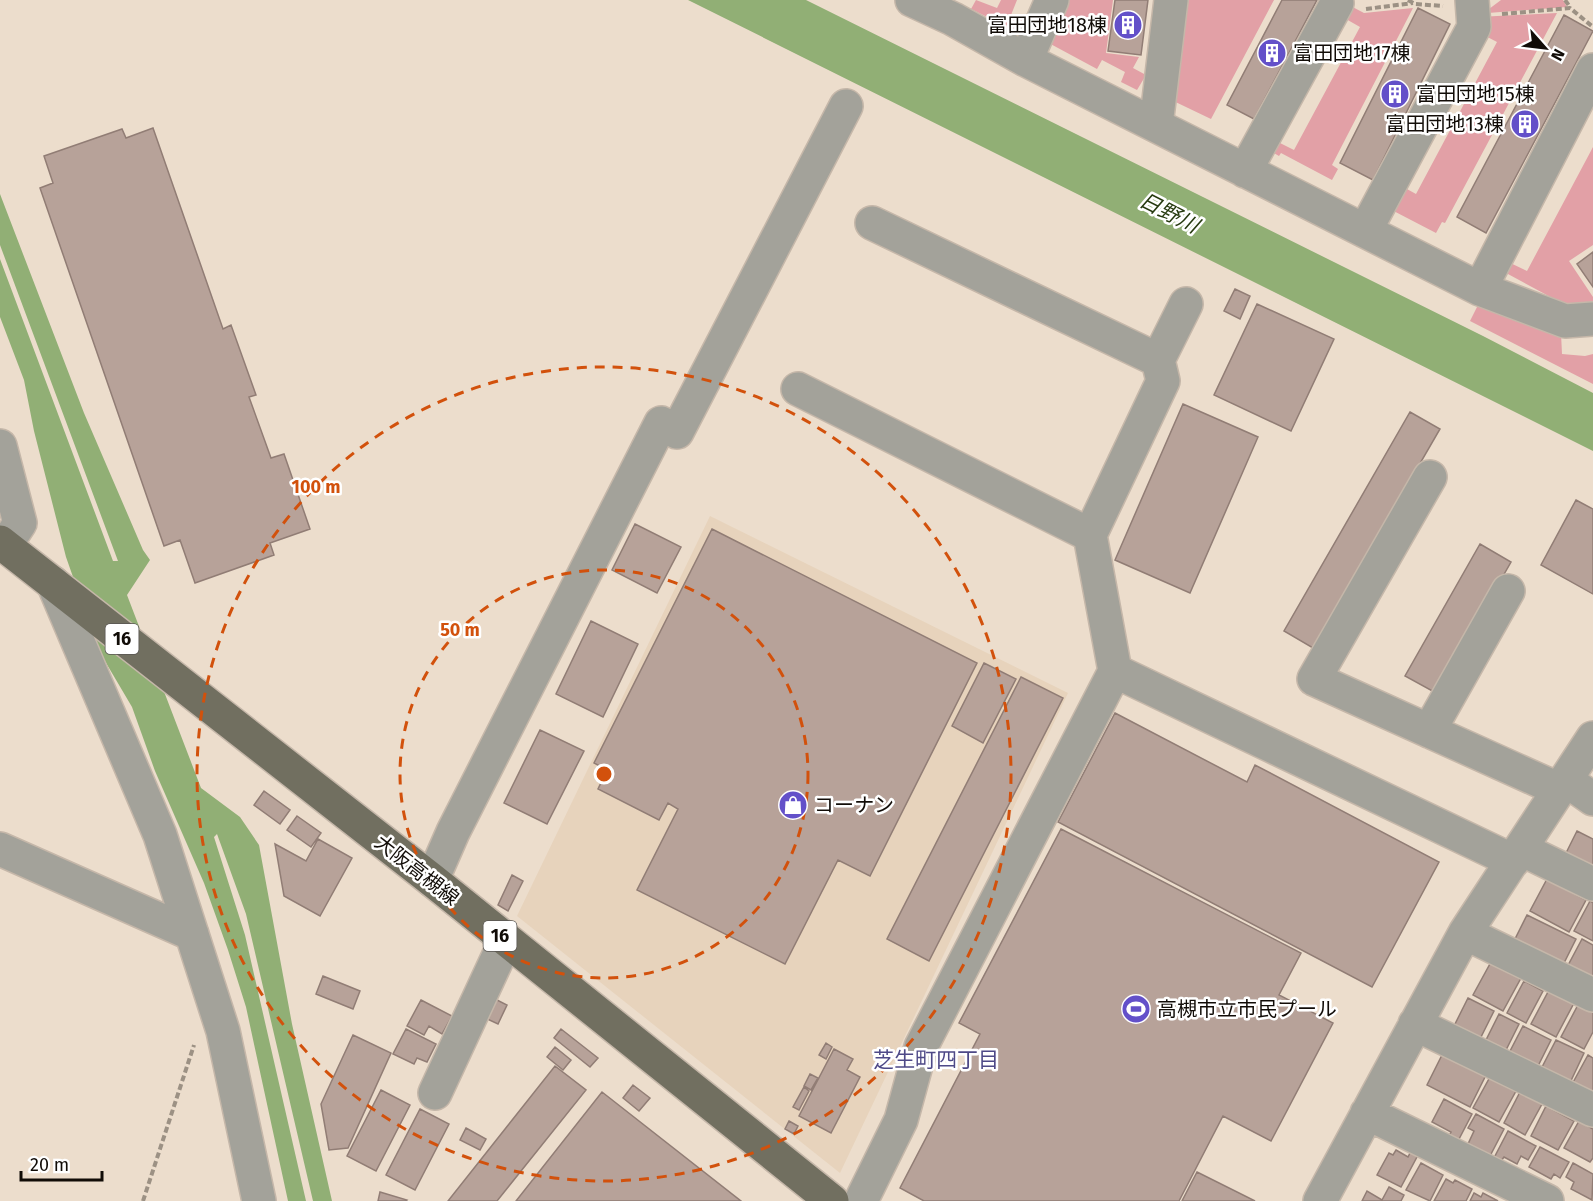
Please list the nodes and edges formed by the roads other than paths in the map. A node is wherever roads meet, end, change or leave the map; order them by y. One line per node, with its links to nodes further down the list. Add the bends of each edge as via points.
1 (912, 0): 6 (street)
2 (1052, 0): 7 (street)
3 (1171, 0): 10 (street)
4 (1472, 0): 13 (street, via 1474,27)
5 (1350, 6): 11 (street)
6 (957, 10): 7 (street)
7 (1026, 60): 10 (street)
8 (1593, 70): 14 (street)
9 (846, 106): 32 (street, via 677,432 661,423)
10 (1156, 125): 11 (street)
11 (1245, 171): 13 (street)
12 (872, 223): 17 (street)
13 (1365, 231): 14 (street)
14 (1480, 289): 16 (street, via 1565,321)
15 (1186, 304): 17 (street)
16 (1593, 319)
17 (1158, 360): 21 (street, via 1163,381)
18 (798, 389): 21 (street)
19 (0, 446): 22 (street, via 20,523)
20 (1430, 477): 26 (street, via 1314,679)
21 (1090, 535): 25 (street)
22 (2, 544): 24 (main road, 大阪高槻線 / 16)
23 (1508, 591): 26 (street)
24 (65, 593): 32 (main road, 大阪高槻線 / 16); 35 (street, via 160,835)
25 (1115, 671): 31 (street); 44 (street, via 921,1047 902,1120)
26 (1429, 731): 28 (street)
27 (1593, 738): 28 (street)
28 (1563, 785): 29 (street); 31 (street)
29 (1593, 799)
30 (0, 849): 35 (street)
31 (1517, 855): 33 (street); 34 (street)
32 (432, 880): 36 (main road, 大阪高槻線 / 16)
33 (1593, 884)
34 (1465, 933): 37 (street); 38 (street)
35 (192, 934): 42 (street, via 223,1031)
36 (506, 940): 39 (street); 43 (main road, 大阪高槻線 / 16)
37 (1593, 995)
38 (1415, 1024): 40 (street); 41 (street)
39 (435, 1093)
40 (1593, 1110)
41 (1367, 1113): 45 (street); 46 (street)
42 (259, 1201)
43 (832, 1201)
44 (861, 1201)
45 (1320, 1201)
46 (1547, 1201)

